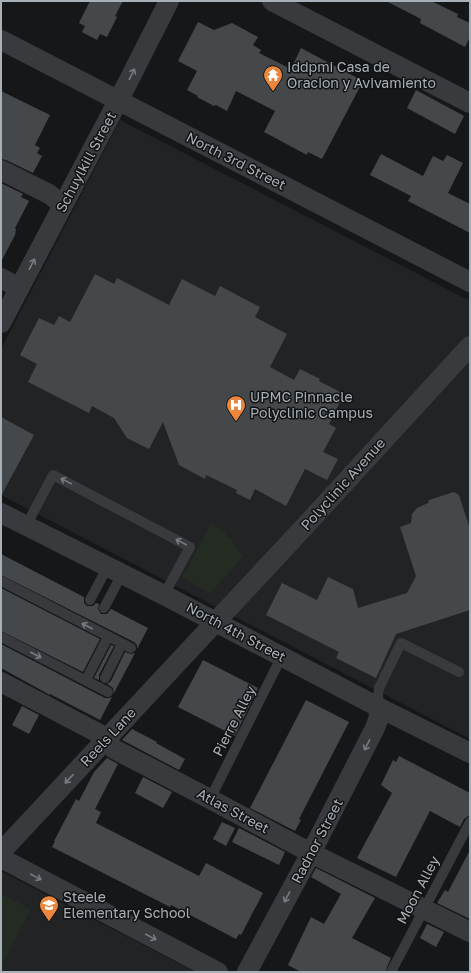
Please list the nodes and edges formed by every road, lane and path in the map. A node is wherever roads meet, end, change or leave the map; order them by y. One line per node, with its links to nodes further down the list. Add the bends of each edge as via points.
1 (169, 1): 4 (street, Schuylkill Street, one-way to 1)
2 (272, 1): 5 (street)
3 (1, 40): 4 (street, North 3rd Street)
4 (118, 100): 7 (street, Schuylkill Street); 9 (street, North 3rd Street)
5 (470, 104)
6 (1, 170): 7 (street, via 49,194)
7 (63, 205): 10 (street, Schuylkill Street, one-way to 7)
8 (1, 278): 10 (street)
9 (470, 282)
10 (20, 288): 11 (street, Schuylkill Street)
11 (1, 323)
12 (470, 346): 20 (street, Polyclinic Avenue)
13 (1, 513): 14 (street, North 4th Street)
14 (26, 526): 15 (street, North 4th Street); 17 (lane, one-way to 14, via 190,547 53,474)
15 (115, 570): 17 (street, North 4th Street); 18 (lane); 19 (lane)
16 (1, 582): 22 (lane, one-way to 16)
17 (164, 594): 20 (street, North 4th Street)
18 (90, 600)
19 (104, 608)
20 (216, 621): 23 (street, North 4th Street); 30 (street, Reels Lane)
21 (1, 637): 26 (lane, one-way to 26)
22 (108, 637): 25 (lane, via 126,646); 26 (lane)
23 (282, 656): 29 (street, North 4th Street); 32 (lane, Pierre Alley)
24 (459, 672): 29 (lane, via 401,643 379,688)
25 (105, 678)
26 (86, 680): 28 (lane)
27 (1, 682): 30 (street, Atlas Street, via 98,733)
28 (108, 692)
29 (380, 708): 31 (street, North 4th Street); 35 (street, Radnor Street, one-way to 35, via 375,728)
30 (105, 740): 32 (street, Atlas Street, via 114,749); 34 (street, Reels Lane, one-way to 34)
31 (470, 753)
32 (210, 799): 35 (street, Atlas Street)
33 (470, 822): 37 (lane, Moon Alley)
34 (1, 852)
35 (311, 852): 37 (street, Atlas Street); 40 (street, Radnor Street, one-way to 40)
36 (1, 858): 39 (street, one-way to 39)
37 (424, 908): 38 (street, Atlas Street); 41 (lane, Moon Alley)
38 (470, 932)
39 (218, 972)
40 (247, 972)
41 (391, 972)

